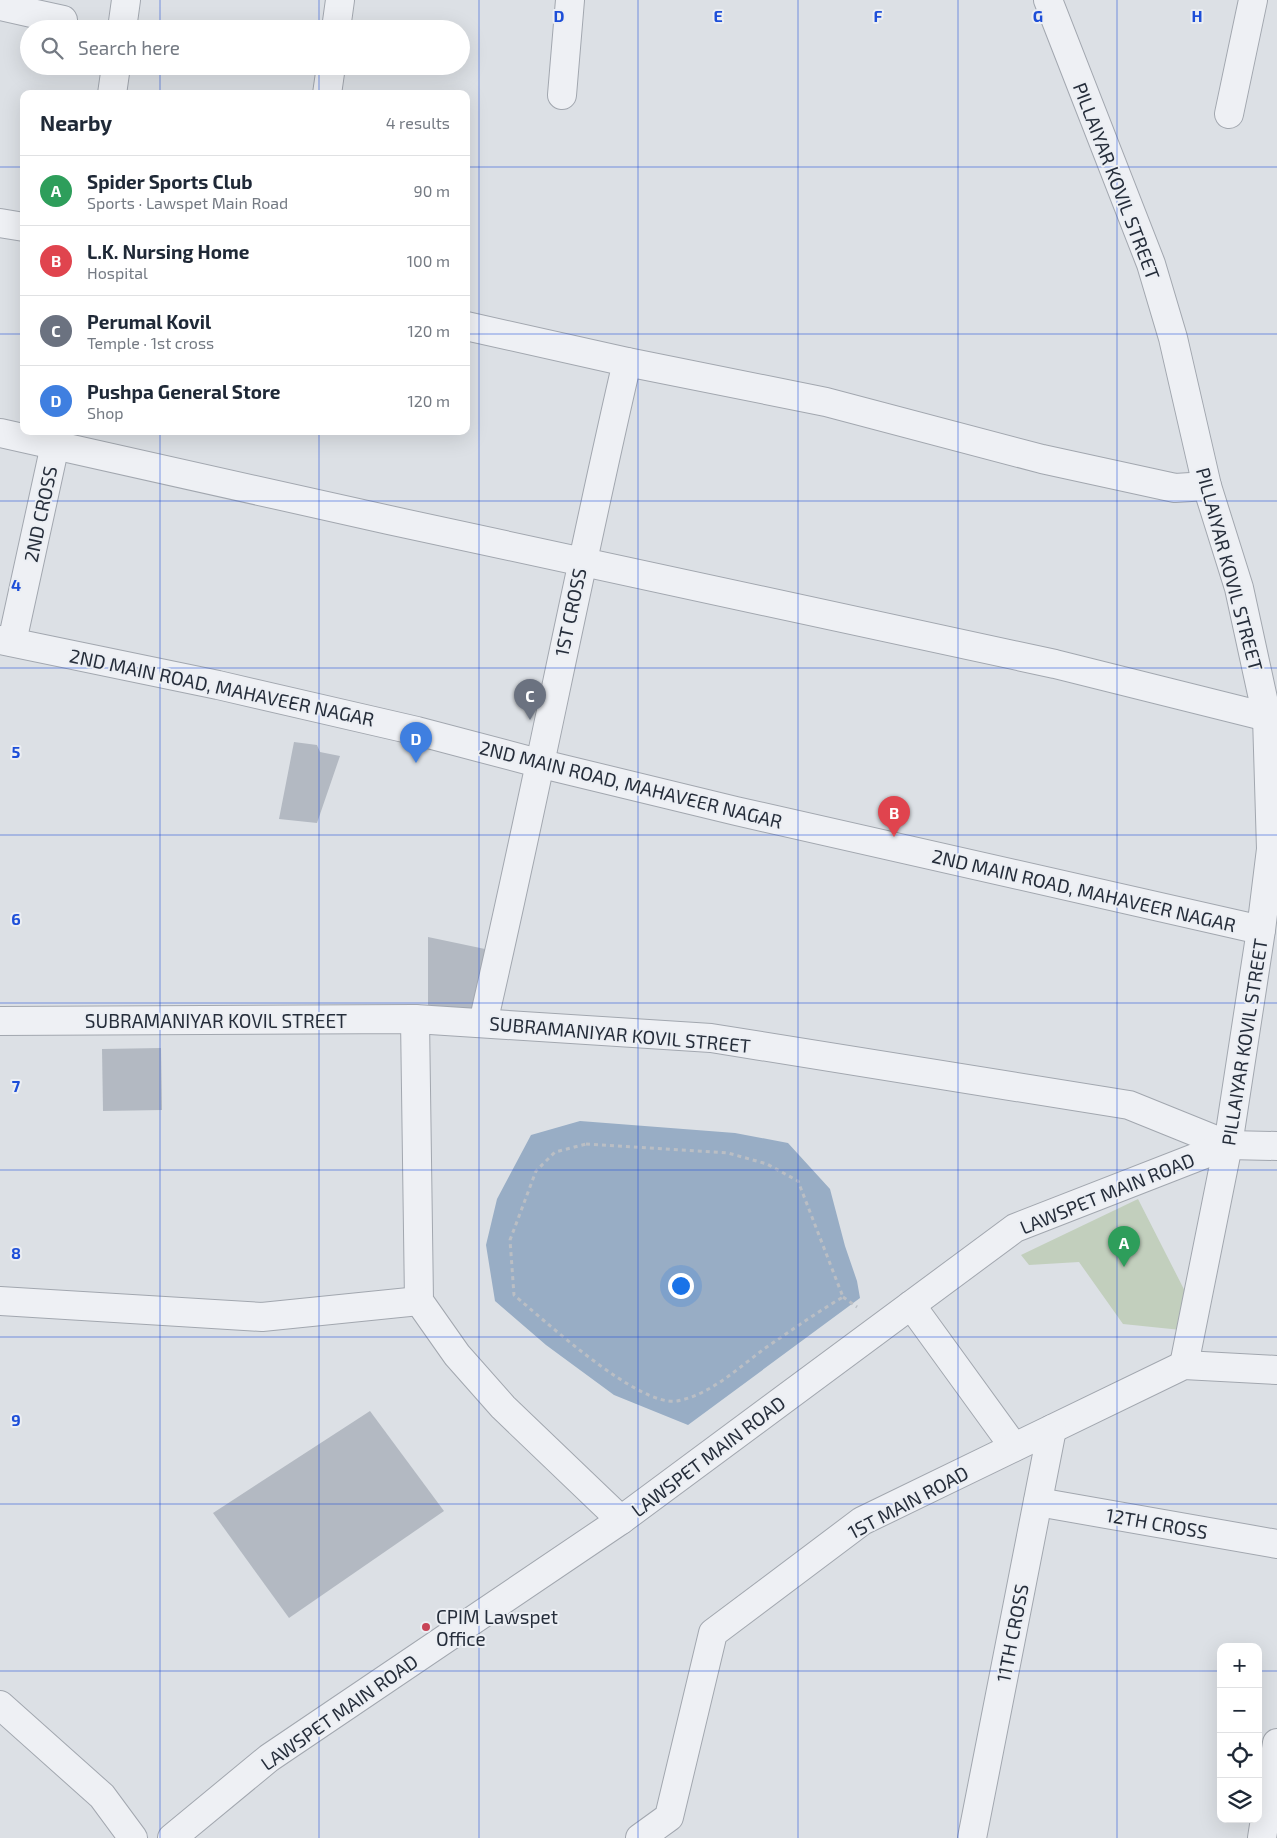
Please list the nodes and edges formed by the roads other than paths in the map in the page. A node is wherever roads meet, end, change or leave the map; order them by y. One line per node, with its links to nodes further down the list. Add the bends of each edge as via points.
1 (126, 0): 8 (street)
2 (340, 0): 9 (street)
3 (570, 0): 14 (street)
4 (1048, 0): 24 (street, PILLAIYAR KOVIL STREET, via 1151,264 1173,338)
5 (1252, 0): 15 (street)
6 (0, 6): 7 (street)
7 (63, 20)
8 (123, 20)
9 (337, 20)
10 (115, 75): 12 (street)
11 (330, 75): 13 (street)
12 (113, 90)
13 (328, 90)
14 (562, 95)
15 (1229, 114)
16 (0, 223): 17 (street)
17 (20, 226)
18 (470, 327): 19 (street)
19 (627, 362): 24 (street, via 826,402 1042,459 1175,488); 25 (street, 1ST CROSS)
20 (0, 433): 21 (street)
21 (20, 435)
22 (22, 435): 23 (street)
23 (56, 438): 25 (street); 26 (street, 2ND CROSS)
24 (1207, 486): 27 (street, PILLAIYAR KOVIL STREET, via 1239,588)
25 (581, 562): 27 (street, via 1055,664); 28 (street, 1ST CROSS)
26 (6, 641): 28 (street, 2ND MAIN ROAD, MAHAVEER NAGAR, via 228,687)
27 (1267, 717): 29 (street, PILLAIYAR KOVIL STREET, via 1271,848)
28 (538, 763): 29 (street, 2ND MAIN ROAD, MAHAVEER NAGAR); 32 (street, 1ST CROSS)
29 (1261, 930): 33 (street, PILLAIYAR KOVIL STREET)
30 (415, 1019): 31 (street, SUBRAMANIYAR KOVIL STREET); 32 (street, SUBRAMANIYAR KOVIL STREET); 35 (street)
31 (0, 1021)
32 (483, 1023): 33 (street, SUBRAMANIYAR KOVIL STREET, via 711,1038 1120,1103)
33 (1228, 1146): 34 (street, LAWSPET MAIN ROAD); 37 (street, LAWSPET MAIN ROAD, via 1015,1228); 38 (street, PILLAIYAR KOVIL STREET)
34 (1277, 1146)
35 (419, 1301): 36 (street, via 262,1317); 43 (street, via 457,1355 503,1407)
36 (0, 1302)
37 (911, 1305): 41 (street); 43 (street, LAWSPET MAIN ROAD)
38 (1184, 1365): 39 (street, 1ST MAIN ROAD); 40 (street, 1ST MAIN ROAD)
39 (1277, 1370)
40 (1052, 1429): 41 (street, 1ST MAIN ROAD); 42 (street, 11TH CROSS)
41 (1014, 1447): 49 (street, 1ST MAIN ROAD, via 862,1521 713,1633 669,1817)
42 (1038, 1502): 44 (street, 12TH CROSS); 50 (street, 11TH CROSS)
43 (622, 1520): 48 (street, LAWSPET MAIN ROAD, via 269,1758)
44 (1277, 1544)
45 (0, 1705): 47 (street, via 102,1796)
46 (1277, 1744): 51 (street)
47 (133, 1838)
48 (172, 1838)
49 (640, 1838)
50 (972, 1838)
51 (1262, 1838)

